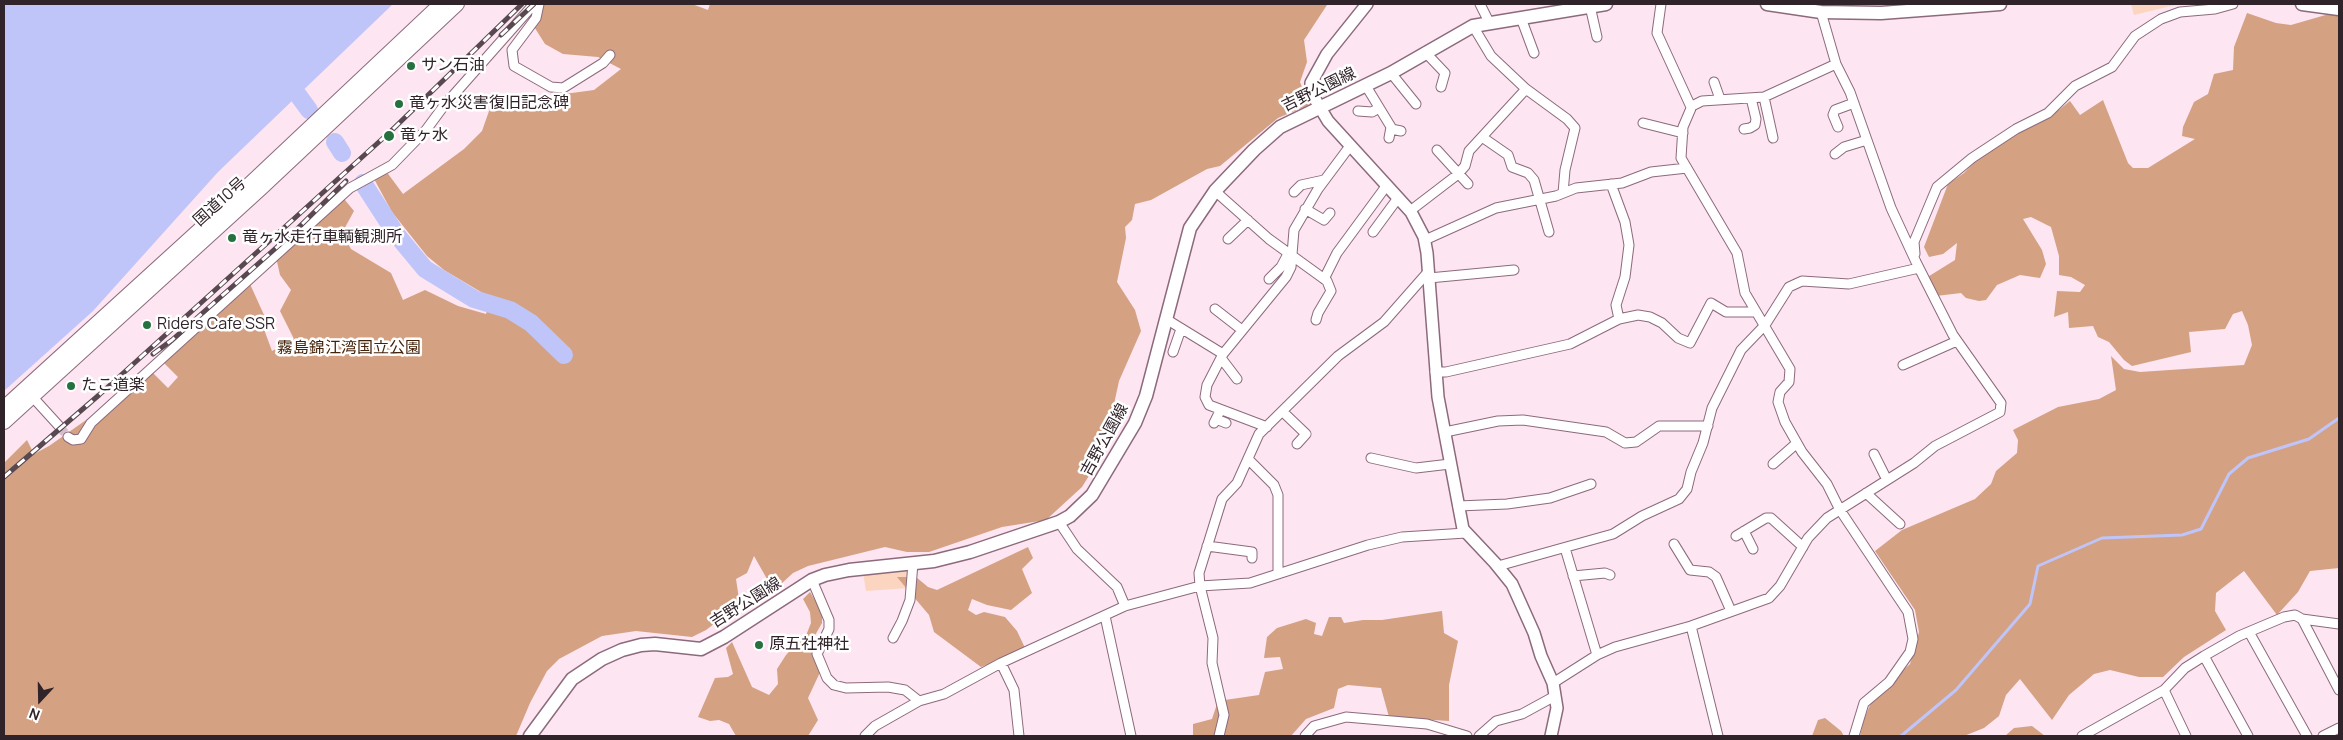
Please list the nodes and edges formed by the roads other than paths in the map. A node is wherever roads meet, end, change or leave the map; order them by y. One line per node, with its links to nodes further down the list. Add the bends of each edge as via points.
1 (441, 4): 88 (highway, 国道10号)
2 (456, 4): 88 (highway, 国道10号, via 268,182)
3 (534, 4): 98 (street, via 392,165 350,188 92,423 81,439)
4 (539, 4): 22 (street, via 536,18 512,50 514,66 550,87 563,88 603,63)
5 (1367, 4): 36 (street, via 1332,47 1310,83)
6 (1480, 4): 17 (street)
7 (1606, 4): 13 (main road, 吉野公園線)
8 (1661, 4): 34 (street, via 1657,33)
9 (1767, 4): 15 (main road)
10 (2000, 4): 15 (main road, via 1881,14)
11 (2233, 4): 69 (street, via 2180,12 2161,19 2135,36 2112,67 2075,86 2048,113 2016,129 1972,158 1937,187 1914,242)
12 (2302, 4): 14 (main road)
13 (1590, 6): 16 (main road, 吉野公園線); 19 (street)
14 (2339, 9)
15 (1821, 12): 23 (street)
16 (1521, 18): 17 (main road, 吉野公園線); 21 (street)
17 (1488, 22): 18 (main road, 吉野公園線)
18 (1473, 26): 20 (main road, 吉野公園線); 28 (street, via 1491,56)
19 (1598, 36)
20 (1425, 52): 24 (main road, 吉野公園線); 27 (street, via 1445,73)
21 (1534, 53)
22 (610, 55)
23 (1836, 64): 29 (street); 32 (street)
24 (1391, 72): 26 (main road, 吉野公園線); 33 (street)
25 (1714, 82): 31 (street)
26 (1366, 86): 35 (street); 36 (main road, 吉野公園線)
27 (1441, 87)
28 (1526, 89): 43 (street); 57 (street, via 1575,128)
29 (1764, 97): 30 (street); 44 (street)
30 (1752, 98): 31 (street); 40 (street, via 1755,124)
31 (1720, 100): 34 (street, via 1702,100)
32 (1854, 103): 39 (street, via 1835,110 1833,116); 45 (street)
33 (1416, 104)
34 (1691, 107): 42 (street)
35 (1378, 108): 37 (street, via 1372,112); 41 (street, via 1392,127 1390,134)
36 (1320, 110): 46 (street); 55 (main road, 吉野公園線, via 1270,134)
37 (1358, 111)
38 (1643, 123): 42 (street)
39 (1838, 127)
40 (1744, 129)
41 (1401, 131)
42 (1683, 133): 49 (street, via 1681,158)
43 (1482, 137): 50 (street, via 1469,151 1465,166); 59 (street, via 1508,155 1512,167 1528,173 1534,180)
44 (1773, 138)
45 (1866, 140): 48 (street, via 1844,147); 69 (street, via 1891,208)
46 (1350, 146): 51 (street); 54 (street)
47 (1437, 150): 50 (street)
48 (1835, 154)
49 (1687, 168): 53 (street, via 1651,172); 75 (street, via 1737,253 1745,293)
50 (1457, 175): 52 (street); 61 (street)
51 (1324, 180): 56 (street, via 1301,185); 60 (street)
52 (1468, 184)
53 (1611, 184): 57 (street, via 1576,188); 77 (street, via 1625,222 1628,245 1625,277 1616,305)
54 (1386, 185): 58 (street); 73 (street, via 1337,253)
55 (1215, 191): 63 (street); 76 (main road, 吉野公園線, via 1190,228)
56 (1294, 192)
57 (1563, 193): 59 (street)
58 (1398, 198): 61 (street); 64 (street)
59 (1540, 199): 65 (street); 67 (street, via 1496,208)
60 (1305, 209): 62 (street, via 1324,220); 68 (street, via 1294,230)
61 (1410, 211): 67 (street)
62 (1330, 213)
63 (1248, 220): 66 (street); 68 (street)
64 (1372, 232)
65 (1549, 232)
66 (1228, 239)
67 (1425, 240): 71 (street)
68 (1290, 256): 72 (street); 73 (street); 81 (street, via 1291,267 1286,277)
69 (1917, 265): 79 (street, via 1849,284 1802,281 1789,287); 82 (street)
70 (1514, 270): 71 (street)
71 (1429, 275): 86 (street); 90 (street, via 1384,322 1338,356)
72 (1269, 279)
73 (1324, 279): 78 (street, via 1331,290)
74 (1215, 309): 81 (street)
75 (1756, 312): 77 (street, via 1726,312 1711,303 1690,343 1650,317 1638,315); 79 (street)
76 (1166, 319): 80 (street); 111 (main road, 吉野公園線, via 1146,396 1135,423 1092,496)
77 (1619, 319): 86 (street, via 1570,344)
78 (1316, 320)
79 (1765, 325): 95 (street, via 1741,350 1712,408); 99 (street, via 1790,369 1788,382 1780,392 1778,402)
80 (1180, 328): 83 (street); 84 (street)
81 (1242, 330): 84 (street)
82 (1957, 340): 85 (street); 106 (street, via 2001,403 2000,412 1935,446)
83 (1173, 352)
84 (1222, 356): 87 (street); 91 (street, via 1206,386 1205,397)
85 (1903, 365)
86 (1436, 372): 97 (street)
87 (1237, 379)
88 (29, 393): 89 (highway, 国道10号); 92 (highway, 国道10号); 94 (street)
89 (4, 408)
90 (1283, 412): 96 (street); 100 (street, via 1306,434)
91 (1216, 418): 93 (street); 96 (street)
92 (4, 422)
93 (1226, 423)
94 (59, 426)
95 (1708, 426): 97 (street, via 1659,426 1636,442 1625,443 1606,432 1523,420); 117 (street, via 1687,489 1679,499 1613,534)
96 (1267, 427): 103 (street)
97 (1445, 432): 104 (street)
98 (68, 437)
99 (1797, 443): 105 (street); 110 (street, via 1827,484)
100 (1297, 444)
101 (1874, 454): 106 (street)
102 (1371, 458): 104 (street, via 1416,468)
103 (1248, 459): 115 (street, via 1237,483 1222,499); 122 (street, via 1274,485 1278,494)
104 (1450, 464): 109 (street)
105 (1773, 464)
106 (1886, 480): 108 (street)
107 (1591, 484): 109 (street, via 1550,498)
108 (1866, 494): 110 (street); 112 (street)
109 (1458, 506): 113 (street)
110 (1840, 510): 116 (street, via 1827,518); 154 (street, via 1908,612 1913,639 1910,652 1889,682 1864,703)
111 (1059, 522): 120 (main road, 吉野公園線, via 970,552); 127 (street, via 1077,549 1117,587)
112 (1900, 524)
113 (1466, 533): 121 (street); 122 (street, via 1402,537)
114 (1674, 544): 128 (street, via 1690,570 1709,572 1716,577)
115 (1208, 546): 119 (street, via 1252,552); 126 (street, via 1199,573)
116 (1803, 547): 118 (street, via 1771,518 1766,518 1740,533); 128 (street, via 1769,598)
117 (1565, 548): 121 (street); 124 (street)
118 (1754, 549)
119 (1252, 558)
120 (913, 563): 125 (main road, 吉野公園線, via 849,570); 134 (street, via 910,600)
121 (1498, 566): 138 (street, via 1512,584)
122 (1278, 574): 126 (street, via 1250,583)
123 (1610, 575): 124 (street, via 1605,572)
124 (1573, 576): 135 (street)
125 (812, 580): 142 (street, via 829,620 830,629 818,654 827,678 846,688 905,690); 144 (main road, 吉野公園線, via 701,649 641,645 602,659 572,679)
126 (1200, 586): 127 (street); 148 (street, via 1213,638 1212,663 1224,715)
127 (1124, 606): 129 (street)
128 (1731, 611): 132 (street)
129 (1106, 616): 137 (street); 147 (street)
130 (2302, 619): 131 (street); 133 (street, via 2289,615); 140 (street)
131 (2339, 624)
132 (1691, 626): 135 (street); 153 (street)
133 (2249, 632): 136 (street); 158 (street)
134 (893, 638)
135 (1597, 655): 138 (street)
136 (2204, 656): 139 (street, via 2185,668); 157 (street)
137 (1001, 663): 142 (street, via 944,694); 146 (street, via 1014,690)
138 (1553, 683): 141 (street)
139 (2164, 690): 155 (street); 156 (street)
140 (2339, 690)
141 (1555, 696): 151 (street, via 1522,714 1496,721); 152 (street, via 1557,708)
142 (919, 701): 145 (street)
143 (2339, 728): 159 (street)
144 (530, 736)
145 (865, 736)
146 (1019, 736)
147 (1131, 736)
148 (1219, 736)
149 (1304, 736): 150 (street, via 1314,726 1346,717 1427,724)
150 (1467, 736)
151 (1479, 736)
152 (1551, 736)
153 (1718, 736)
154 (1854, 736)
155 (2082, 736)
156 (2186, 736)
157 (2248, 736)
158 (2307, 736)
159 (2323, 736)

